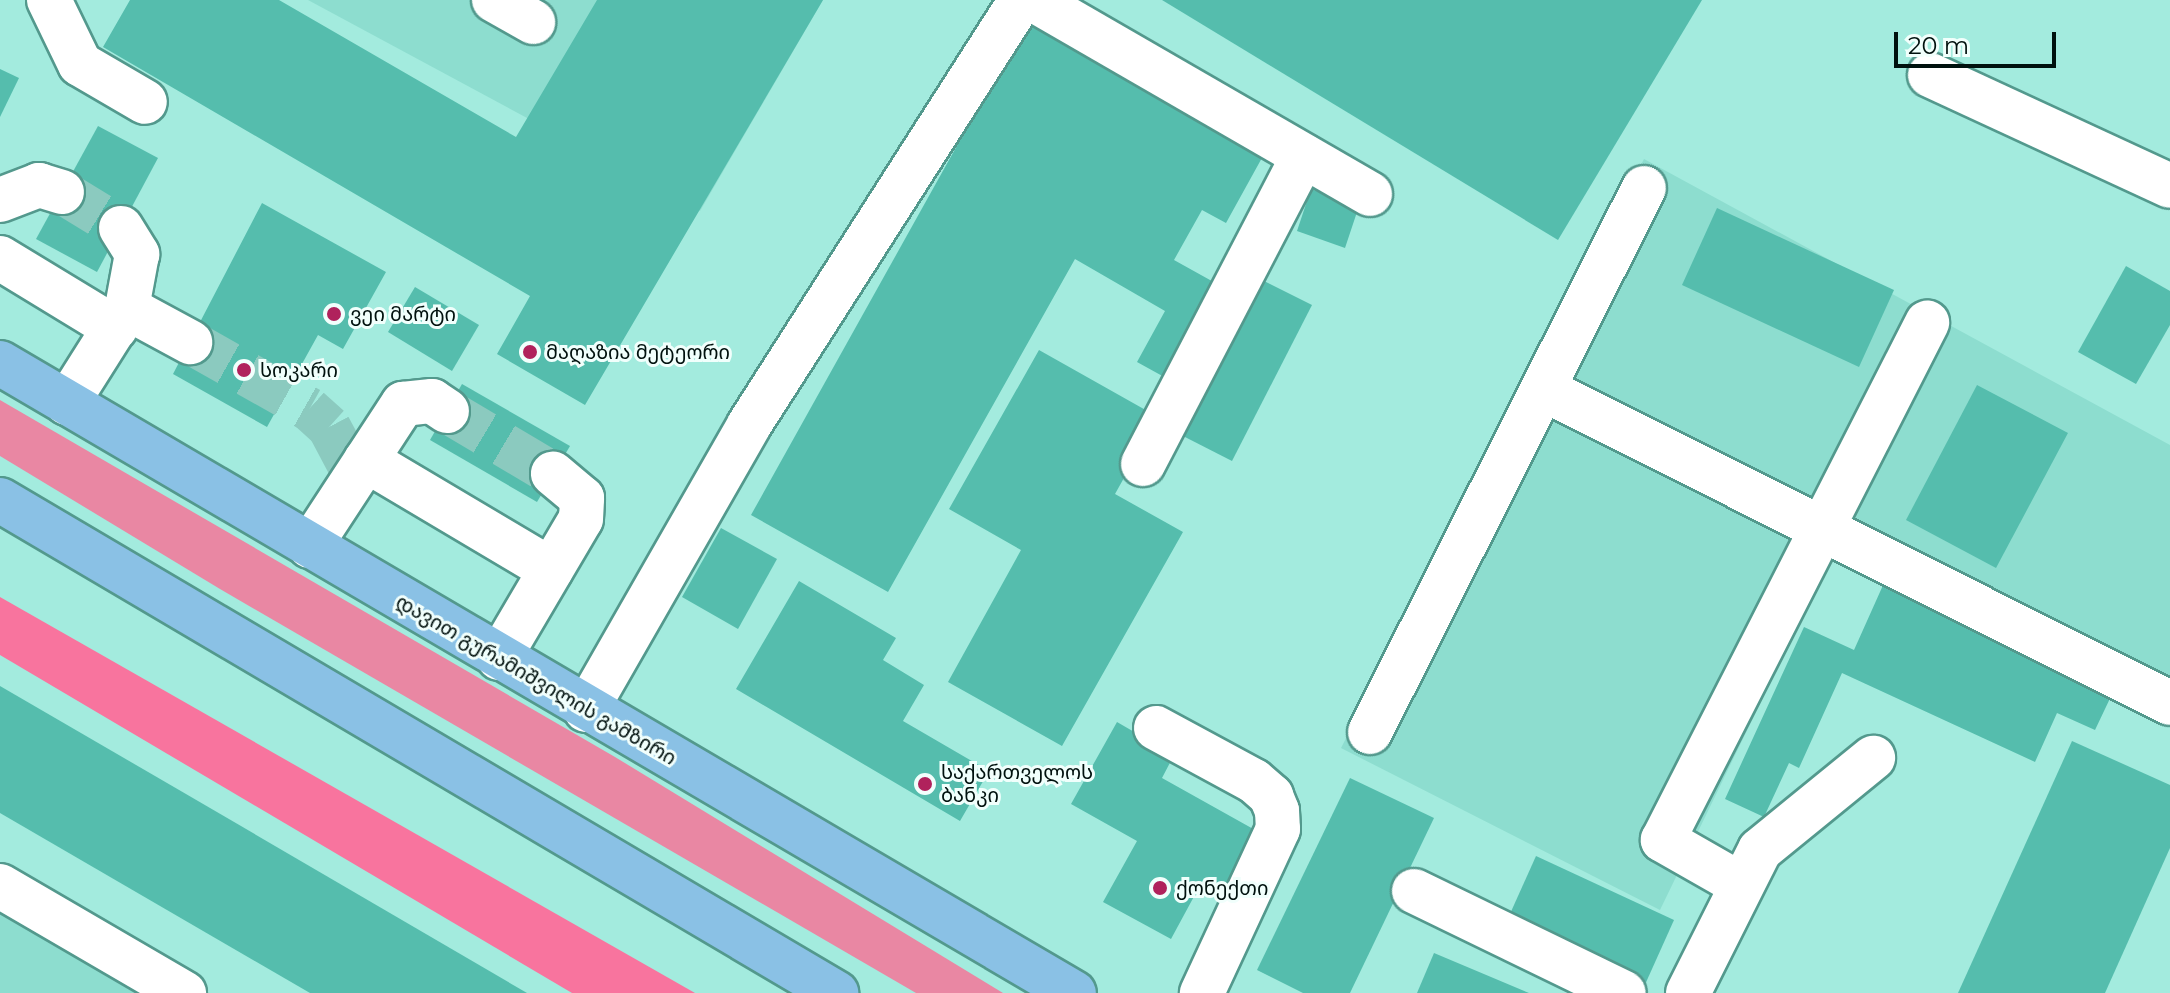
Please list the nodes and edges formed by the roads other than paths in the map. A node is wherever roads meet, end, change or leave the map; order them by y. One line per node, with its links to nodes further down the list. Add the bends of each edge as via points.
1 (49, 0): 7 (lane, via 80,64)
2 (494, 0): 5 (lane)
3 (1021, 0): 32 (lane, via 749,425)
4 (1034, 0): 8 (lane)
5 (533, 22)
6 (1930, 75): 9 (lane)
7 (145, 102)
8 (1303, 156): 12 (lane); 24 (lane)
9 (2170, 186)
10 (1644, 188): 20 (lane)
11 (62, 192): 13 (lane, via 39,185)
12 (1370, 194)
13 (0, 200)
14 (121, 228): 16 (lane, via 137,254)
15 (0, 258): 16 (lane)
16 (121, 318): 18 (lane); 21 (lane)
17 (1927, 323): 27 (lane)
18 (190, 342)
19 (0, 363): 21 (main road, დავით გურამიშვილის გამზირი)
20 (1543, 389): 27 (lane); 34 (lane)
21 (67, 403): 28 (main road, დავით გურამიშვილის გამზირი)
22 (447, 411): 23 (lane, via 432,401 403,404)
23 (366, 460): 28 (lane); 29 (lane)
24 (1143, 464)
25 (553, 474): 29 (lane, via 575,487 583,509)
26 (0, 500): 40 (main road)
27 (1823, 527): 31 (lane); 36 (lane, via 1663,840)
28 (310, 546): 30 (main road, დავით გურამიშვილის გამზირი)
29 (551, 570): 30 (lane)
30 (499, 658): 32 (main road, დავით გურამიშვილის გამზირი)
31 (2170, 703)
32 (586, 710): 41 (main road, დავით გურამიშვილის გამზირი)
33 (1156, 728): 42 (lane, via 1254,781 1271,796 1277,811 1278,829)
34 (1370, 732)
35 (1873, 758): 36 (lane, via 1760,850)
36 (1740, 884): 44 (lane)
37 (0, 886): 39 (lane)
38 (1414, 891): 43 (lane)
39 (184, 993)
40 (836, 993)
41 (1074, 993)
42 (1202, 993)
43 (1624, 993)
44 (1688, 993)

